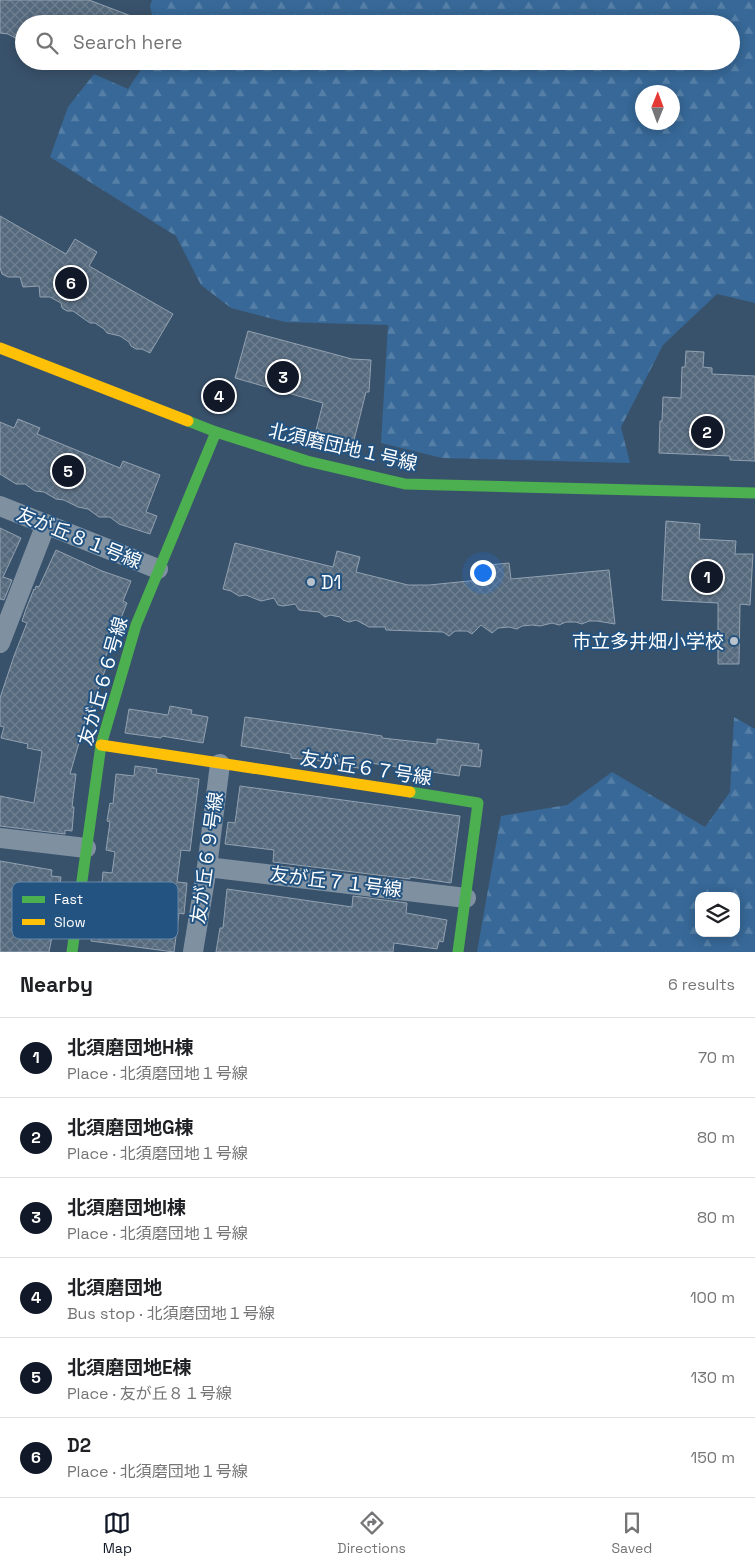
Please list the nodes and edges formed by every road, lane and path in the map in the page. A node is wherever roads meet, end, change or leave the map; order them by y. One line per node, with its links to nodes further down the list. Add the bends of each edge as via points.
1 (0, 348): 2 (street, 北須磨団地１号線)
2 (216, 432): 3 (street, 北須磨団地１号線, via 307,461 405,484); 6 (street, 友が丘６６号線)
3 (755, 494)
4 (0, 506): 5 (street, 友が丘８１号線)
5 (46, 524): 6 (street, 友が丘８１号線); 7 (street)
6 (158, 569): 8 (street, 友が丘６６号線, via 133,634)
7 (0, 643)
8 (100, 745): 9 (street, 友が丘６７号線); 11 (street, 友が丘６６号線)
9 (220, 764): 12 (street, 友が丘６９号線); 14 (street, 友が丘６７号線, via 478,803)
10 (0, 838): 11 (street)
11 (86, 848): 13 (street, 友が丘６６号線)
12 (207, 867): 14 (street, 友が丘７１号線); 17 (street, 友が丘６９号線)
13 (82, 882)
14 (466, 898): 18 (street, 友が丘６７号線)
15 (76, 939): 16 (street, 友が丘６６号線)
16 (75, 952)
17 (193, 952)
18 (458, 952)

